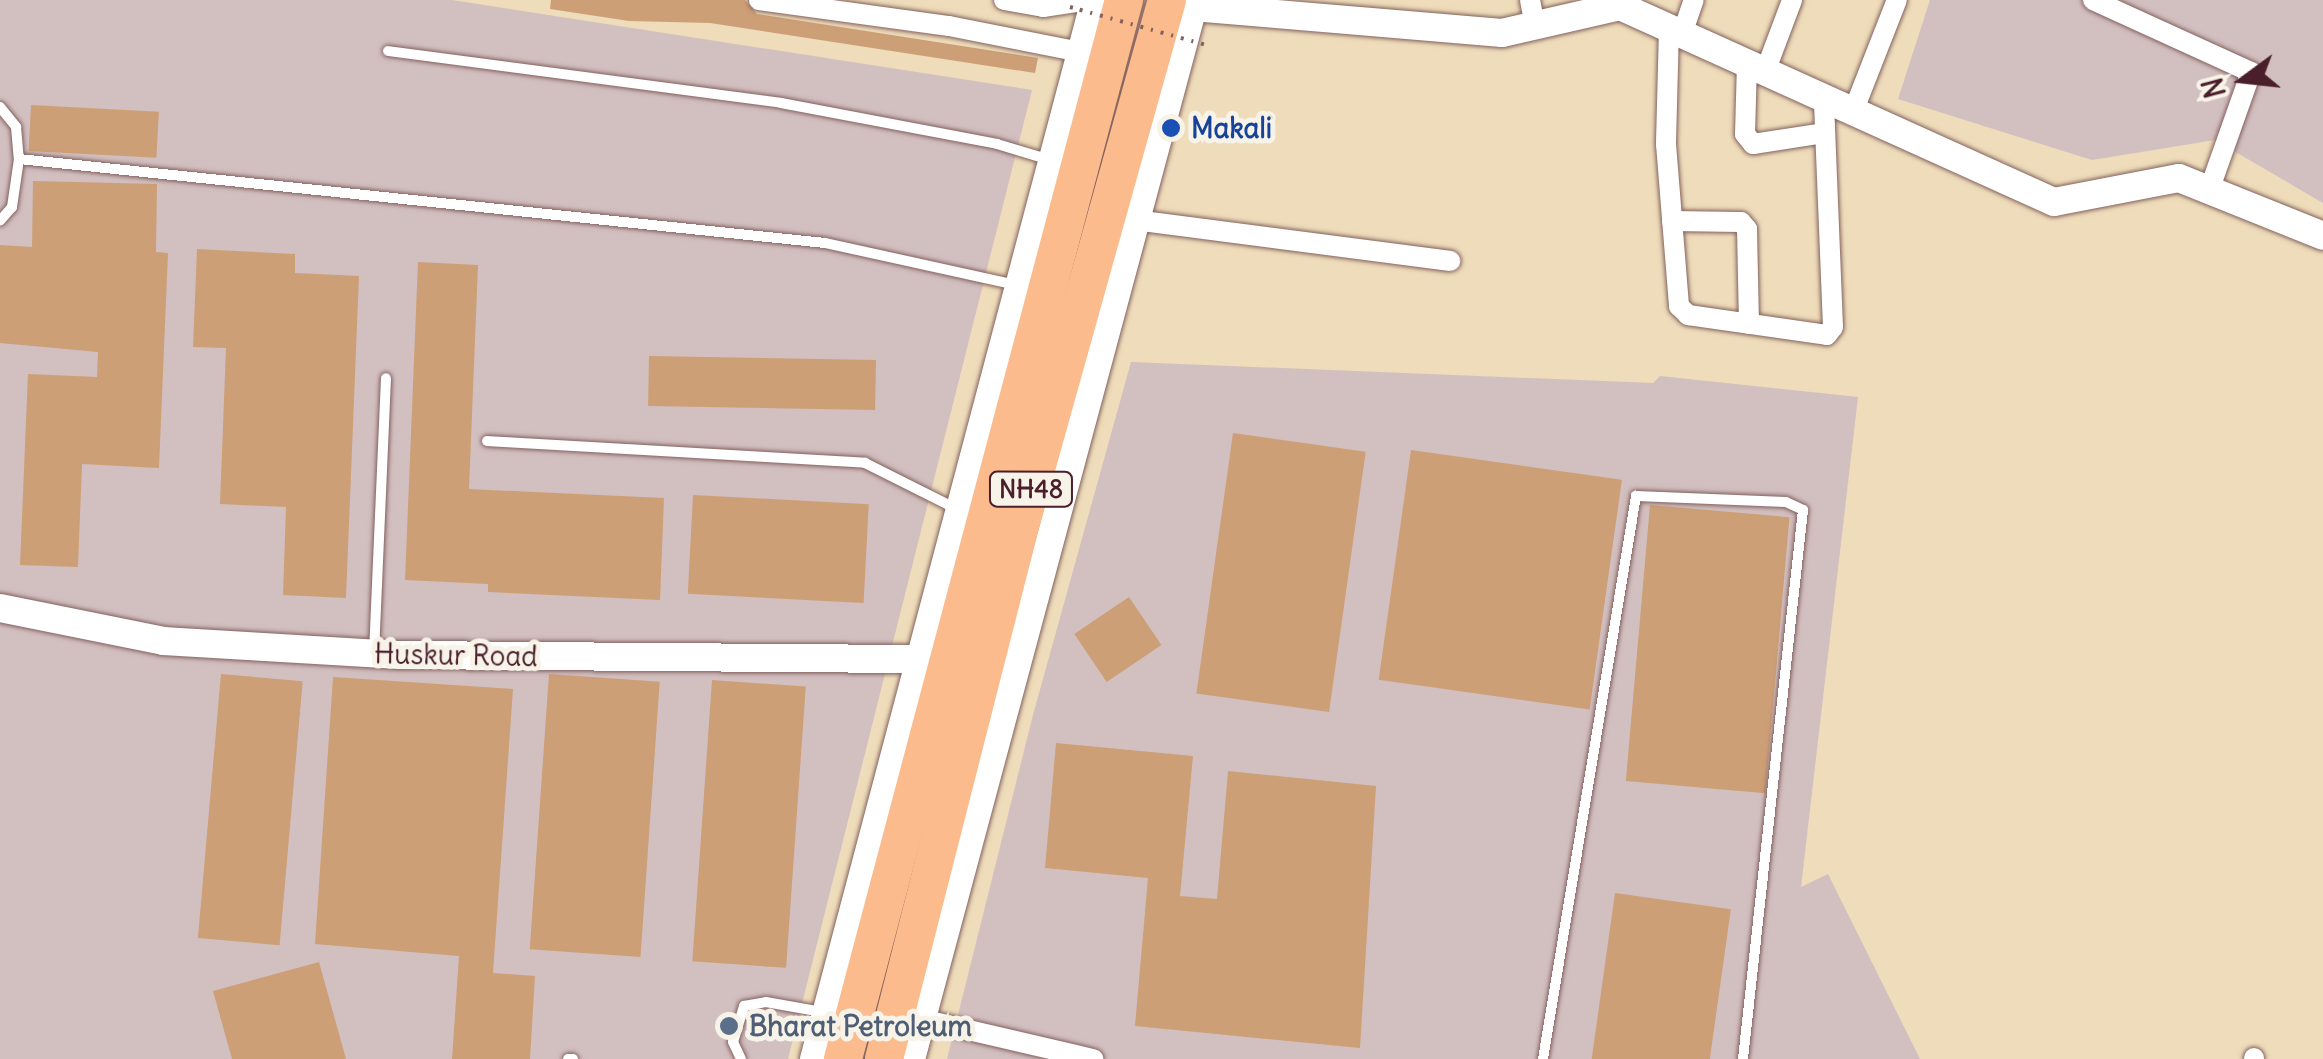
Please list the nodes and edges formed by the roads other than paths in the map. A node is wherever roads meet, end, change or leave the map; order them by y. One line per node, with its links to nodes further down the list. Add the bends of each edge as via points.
1 (759, 0): 13 (street)
2 (1004, 0): 8 (street, via 1042,8)
3 (1124, 0): 40 (highway, NH48)
4 (1694, 0): 11 (street)
5 (1792, 0): 14 (street)
6 (1897, 0): 17 (street)
7 (2093, 0): 21 (street, via 2250,72)
8 (1085, 2): 13 (street)
9 (1185, 2): 10 (street, via 1502,34); 22 (street); 41 (highway, NH48, via 1026,507)
10 (1533, 13): 11 (street, via 1620,6)
11 (1675, 31): 14 (street); 24 (street, via 1666,144)
12 (388, 52): 20 (lane, via 780,103)
13 (1080, 52): 20 (street)
14 (1756, 68): 15 (street); 18 (street, via 1745,134 1753,144)
15 (1824, 98): 17 (street); 18 (street)
16 (0, 107): 19 (lane, via 16,127)
17 (1853, 112): 21 (street, via 2054,202 2179,178)
18 (1826, 133): 28 (street, via 1833,326 1827,335)
19 (19, 159): 23 (lane, via 12,206); 27 (lane, via 825,243)
20 (1051, 160): 27 (street)
21 (2210, 188): 25 (street)
22 (1134, 220): 26 (street); 36 (street)
23 (0, 221)
24 (1672, 221): 28 (street, via 1679,306 1688,315); 28 (street, via 1741,222 1747,229)
25 (2323, 236)
26 (1450, 261)
27 (1017, 285): 31 (street)
28 (1749, 324)
29 (386, 378): 33 (lane)
30 (487, 440): 31 (lane, via 865,462)
31 (956, 508): 34 (street)
32 (0, 608): 33 (street, Huskur Road, via 163,641)
33 (374, 654): 34 (street, Huskur Road)
34 (916, 659): 35 (street)
35 (826, 1013): 38 (lane, via 749,1003 734,1030); 39 (street)
36 (921, 1019): 37 (street); 42 (street)
37 (1083, 1058)
38 (741, 1059)
39 (814, 1059)
40 (843, 1059)
41 (884, 1059)
42 (911, 1059)
43 (1544, 1059): 44 (lane, via 1636,496 1786,502 1803,510)
44 (1743, 1059)

